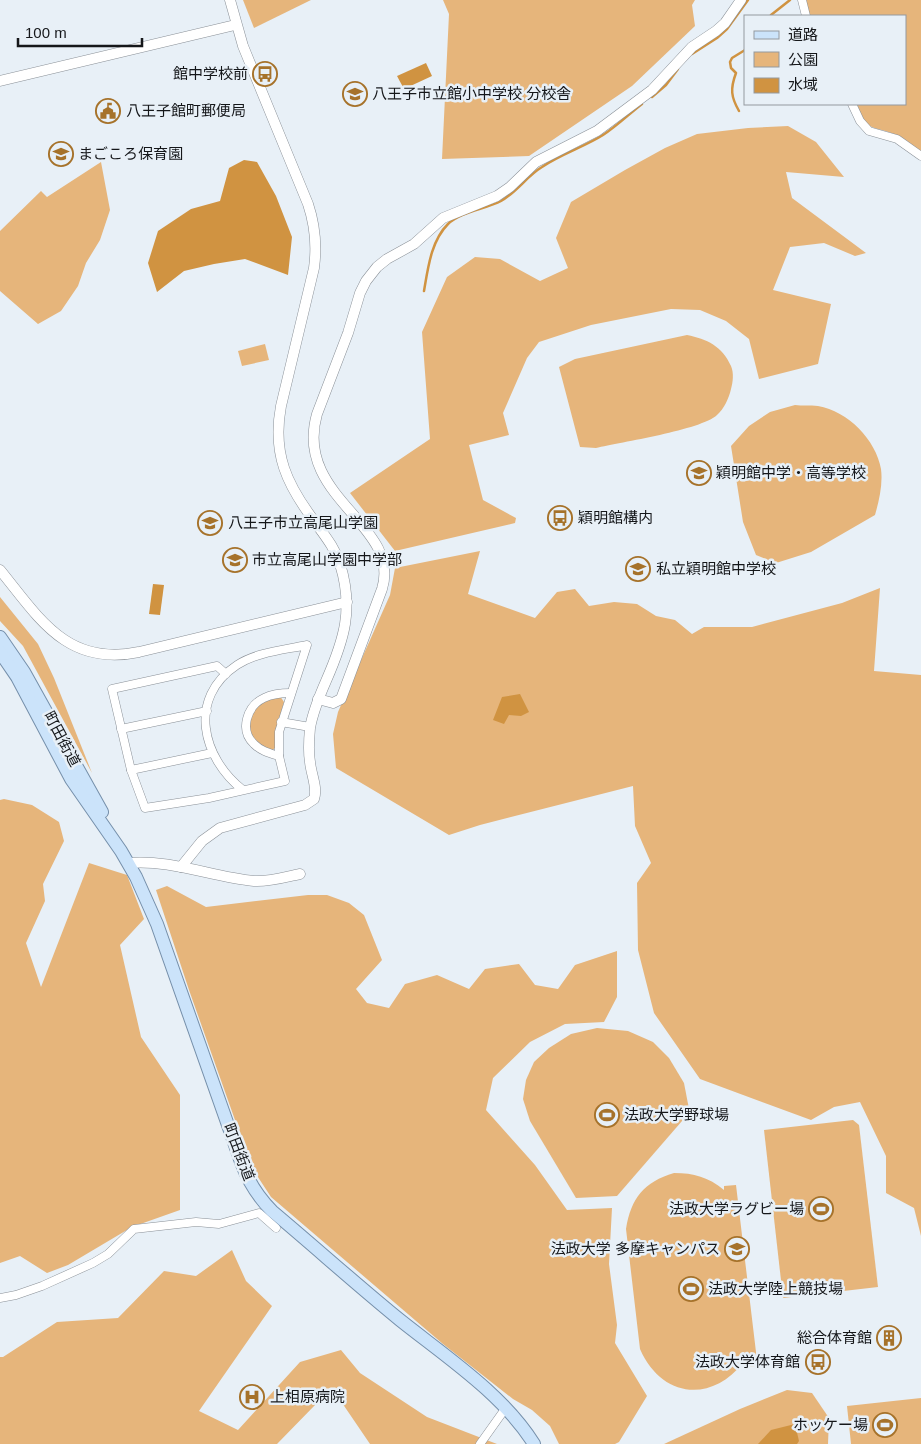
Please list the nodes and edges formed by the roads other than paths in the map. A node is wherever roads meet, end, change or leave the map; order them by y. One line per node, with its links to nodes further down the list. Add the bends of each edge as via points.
1 (230, 0): 5 (street)
2 (741, 0): 15 (street, via 721,27 692,47 642,98 592,135 536,162 501,194 443,218 414,244 382,263 366,281 317,414 313,445 325,480 379,548 385,578 342,697 333,703)
3 (802, 0): 4 (street)
4 (806, 15)
5 (235, 25): 6 (street); 10 (street, via 313,222 314,268 281,406 278,441 283,467 293,491 337,554)
6 (0, 81)
7 (852, 105): 8 (street, via 869,131 897,139)
8 (921, 156)
9 (0, 570): 10 (street, via 54,633 76,646 108,655 139,652)
10 (347, 602): 15 (street, via 341,644)
11 (0, 637): 16 (main road, 町田街道, via 18,661)
12 (0, 652): 16 (main road, 町田街道)
13 (226, 674): 14 (street, via 250,659 307,645); 17 (street, via 217,683); 20 (street, via 217,666 112,689)
14 (291, 692): 18 (street); 22 (street, via 265,698 252,707 246,720 251,741 262,751)
15 (318, 699): 19 (street)
16 (39, 708): 25 (main road, 町田街道, via 71,779)
17 (207, 711): 20 (street); 21 (street, via 207,740)
18 (281, 722): 19 (street); 22 (street)
19 (310, 728): 26 (street, via 309,756 316,792 313,801 220,828 202,841)
20 (121, 729): 23 (street)
21 (212, 753): 23 (street); 24 (street, via 227,775)
22 (279, 756): 24 (street, via 285,781)
23 (131, 770): 24 (street, via 145,808)
24 (243, 790)
25 (128, 863): 26 (street, via 156,862); 30 (main road, 町田街道, via 157,924 241,1162 258,1196 385,1307 481,1385)
26 (181, 867): 27 (street, via 255,881)
27 (300, 874)
28 (276, 1228): 29 (street, via 259,1213 219,1224 196,1222 134,1228 108,1254 93,1263 42,1286)
29 (0, 1298)
30 (505, 1409): 31 (street); 32 (main road, 町田街道)
31 (480, 1444)
32 (534, 1444)

